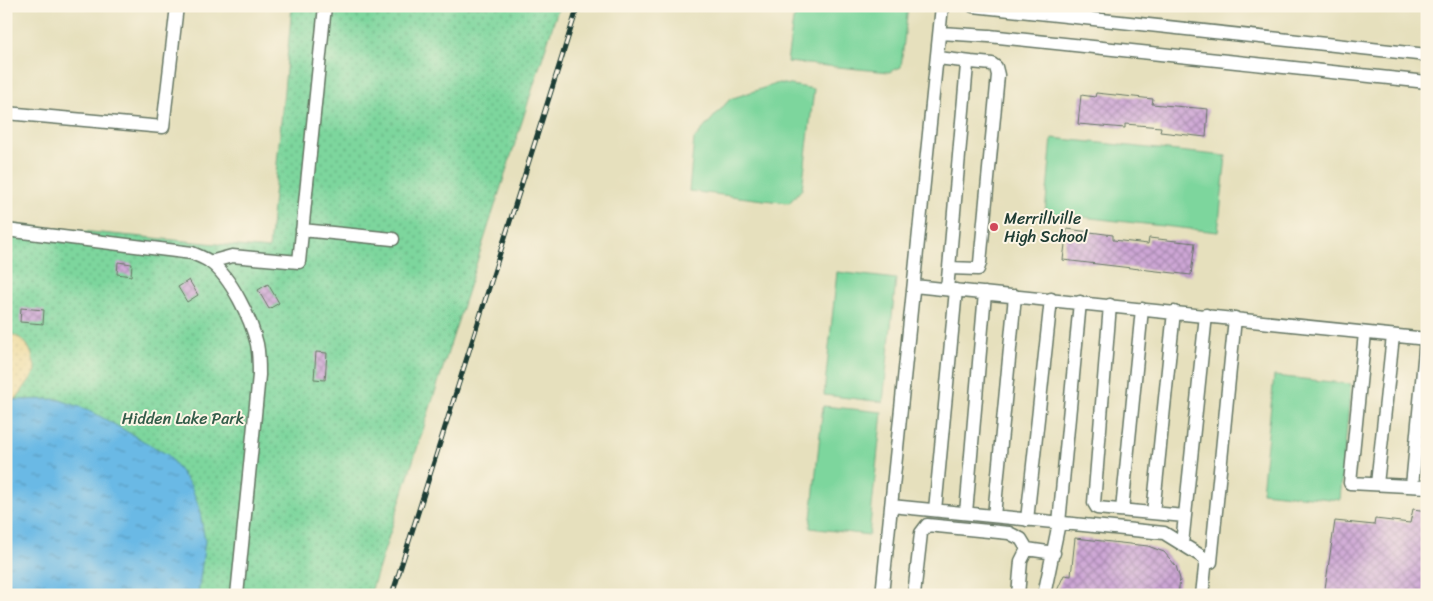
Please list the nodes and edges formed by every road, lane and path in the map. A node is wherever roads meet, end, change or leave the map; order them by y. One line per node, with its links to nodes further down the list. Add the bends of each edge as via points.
1 (177, 6): 10 (street, via 163,127)
2 (325, 6): 12 (street)
3 (942, 6): 5 (street)
4 (973, 6): 6 (street)
5 (940, 33): 7 (street); 9 (street)
6 (1427, 55)
7 (938, 58): 8 (street); 16 (street)
8 (971, 62): 15 (street, via 968,65); 15 (street, via 992,64 998,75 980,263 978,269)
9 (1427, 82)
10 (6, 113)
11 (6, 230): 14 (street, via 172,249 192,253)
12 (302, 230): 13 (street); 14 (street, via 298,262 232,256)
13 (393, 239)
14 (210, 262): 47 (street, via 243,306 259,357)
15 (949, 268): 17 (street)
16 (914, 286): 17 (street); 33 (street)
17 (951, 289): 18 (street); 34 (street)
18 (985, 293): 19 (street); 37 (street)
19 (1015, 296): 20 (street); 38 (street)
20 (1051, 300): 21 (street); 40 (street)
21 (1080, 302): 22 (street); 41 (street)
22 (1110, 305): 23 (street); 35 (street, via 1094,503 1097,508)
23 (1142, 309): 24 (street); 35 (street)
24 (1174, 312): 25 (street); 36 (street)
25 (1206, 315): 26 (street); 39 (street)
26 (1235, 318): 27 (street); 46 (street, via 1211,562)
27 (1365, 333): 28 (street); 30 (street, via 1350,482)
28 (1393, 336): 29 (street); 30 (street)
29 (1426, 339): 31 (street)
30 (1377, 484): 31 (street)
31 (1412, 486): 32 (street)
32 (1427, 487)
33 (891, 506): 34 (street); 48 (street)
34 (929, 510): 37 (street); 42 (street)
35 (1122, 510): 36 (street)
36 (1153, 513): 39 (street)
37 (966, 514): 38 (street)
38 (994, 516): 40 (street)
39 (1185, 516): 43 (street)
40 (1027, 520): 41 (street)
41 (1060, 523): 43 (street, via 1164,533); 45 (street)
42 (923, 528): 44 (street, via 927,525 1009,533 1021,539); 49 (street)
43 (1182, 544): 46 (street)
44 (1027, 549): 45 (street); 50 (street, via 1021,561)
45 (1054, 553): 51 (street)
46 (1206, 559): 52 (street)
47 (237, 595)
48 (882, 595)
49 (914, 595)
50 (1018, 595)
51 (1044, 595)
52 (1202, 595)

